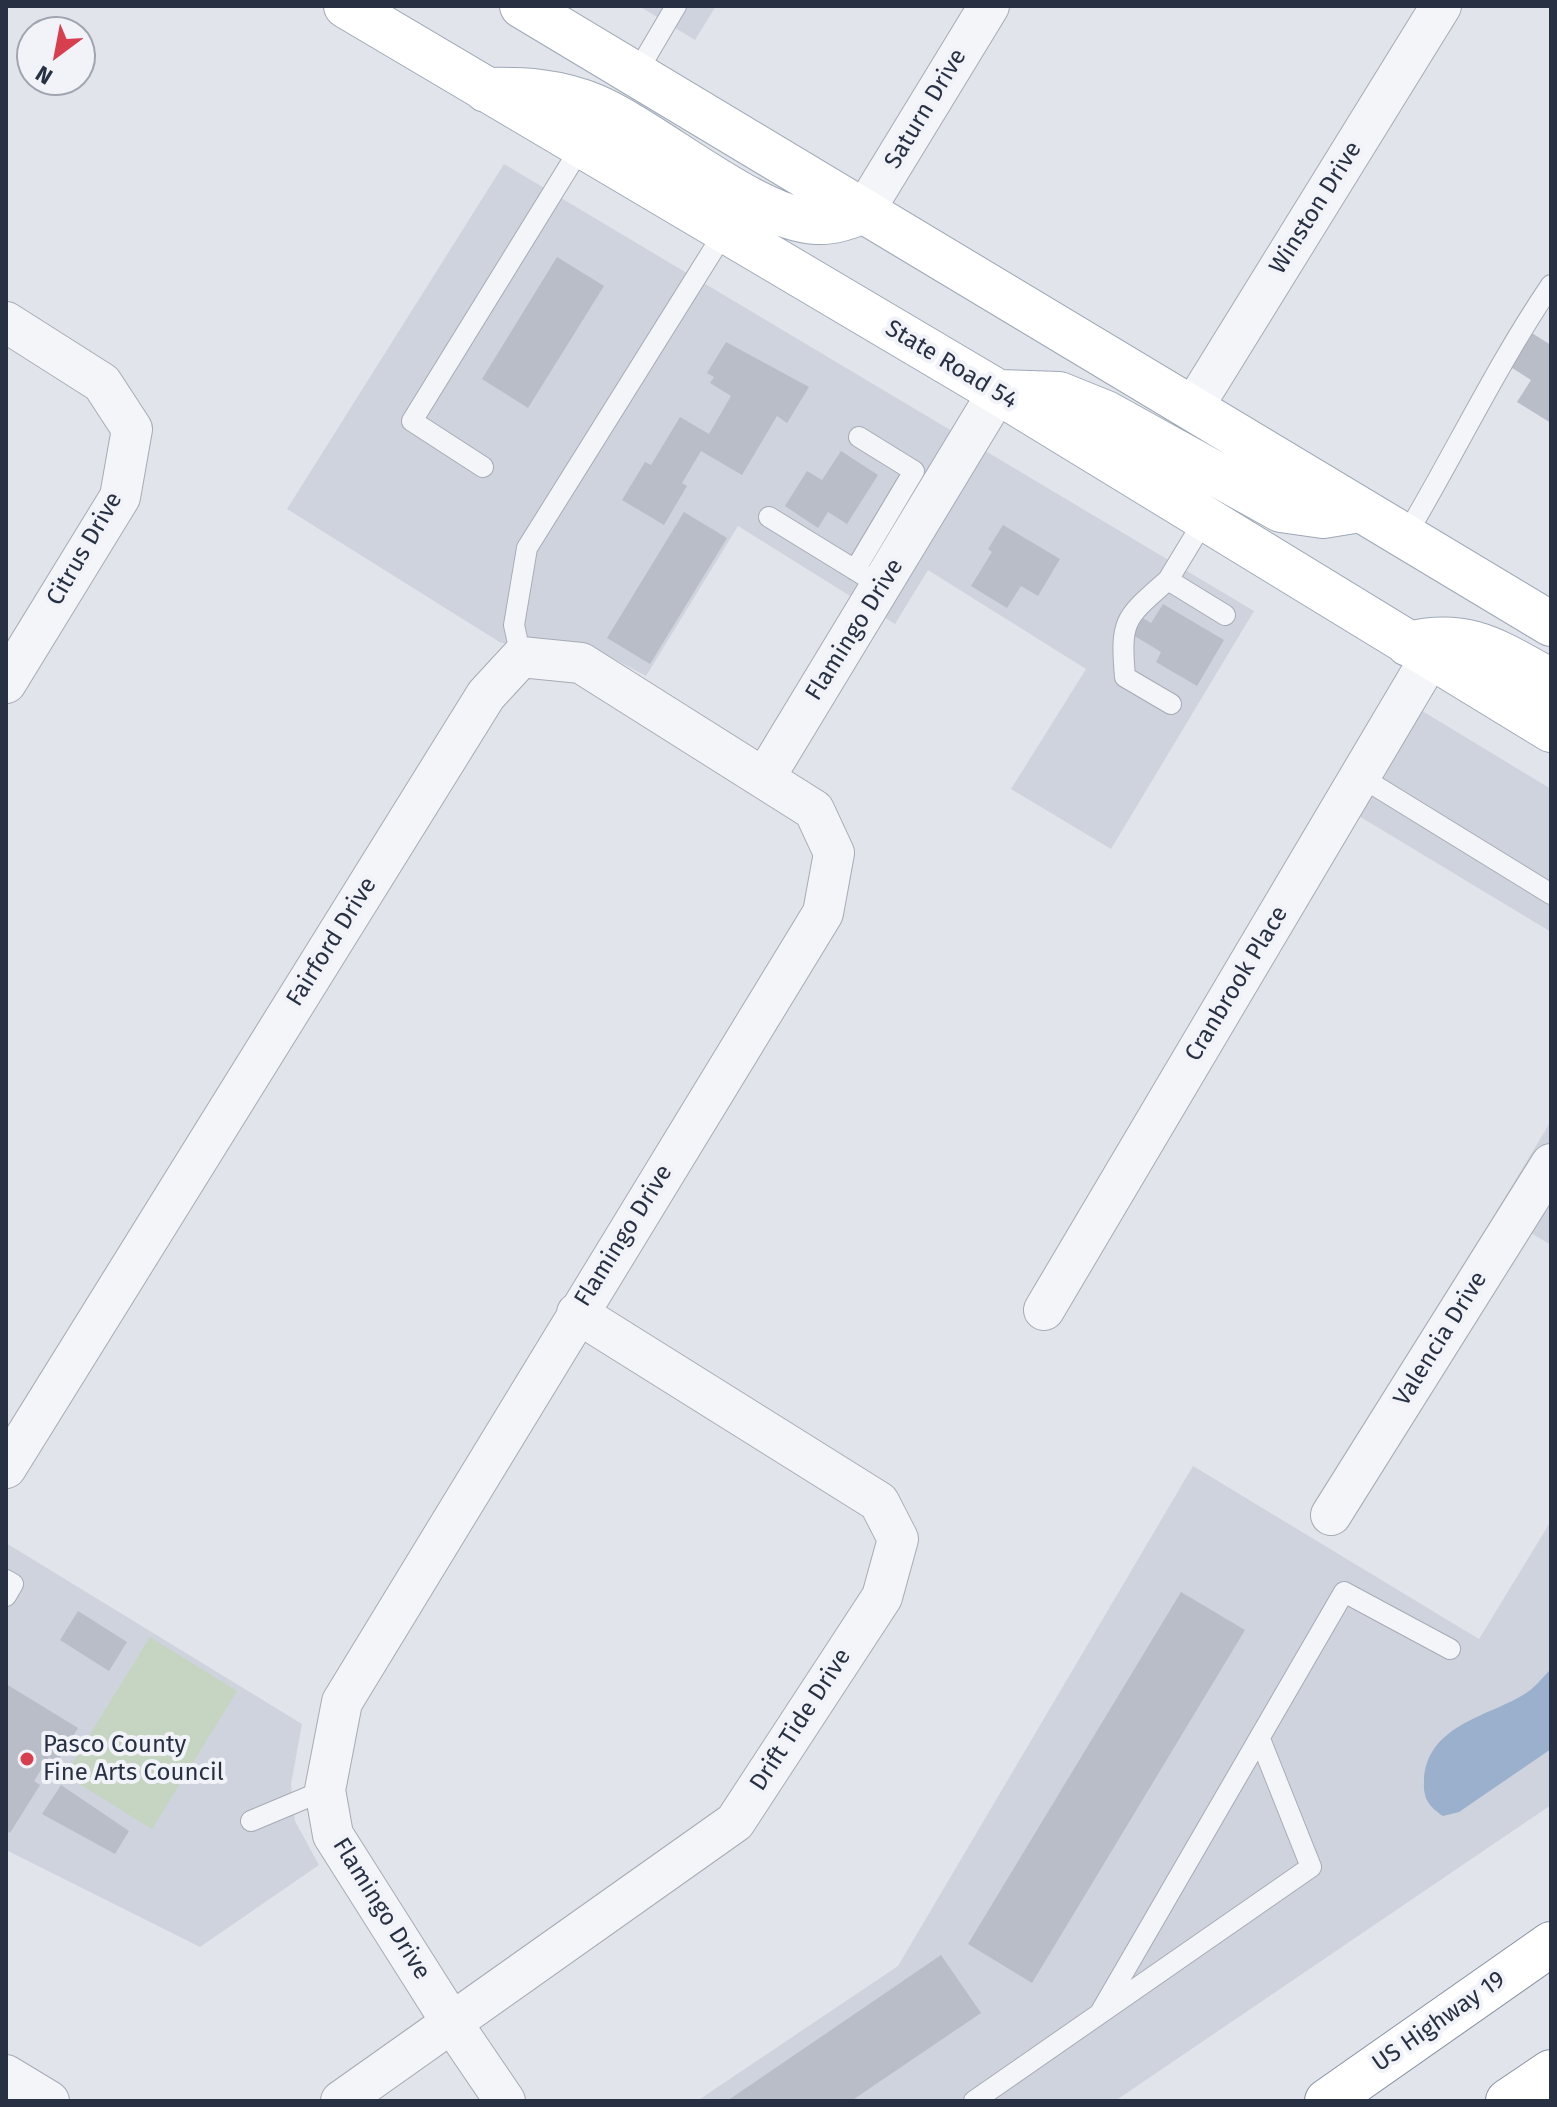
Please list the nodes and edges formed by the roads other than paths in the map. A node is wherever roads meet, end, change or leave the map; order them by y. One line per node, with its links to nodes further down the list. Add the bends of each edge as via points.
1 (346, 6): 7 (main road, State Road 54)
2 (522, 6): 6 (main road)
3 (676, 6): 6 (lane)
4 (989, 6): 9 (street, Saturn Drive)
5 (1441, 6): 14 (street, Winston Drive)
6 (636, 74): 9 (main road)
7 (484, 90): 8 (main road, State Road 54); 9 (main road, via 545,91 598,107 744,194 798,219 833,221)
8 (581, 147): 10 (main road, State Road 54); 16 (lane, via 412,421)
9 (864, 211): 14 (main road)
10 (725, 231): 13 (main road, State Road 54); 27 (lane, via 527,548 514,625)
11 (1551, 285): 21 (lane, via 1502,360)
12 (6, 322): 29 (street, Citrus Drive, via 102,383 132,429 120,497)
13 (998, 392): 17 (street, Flamingo Drive); 18 (main road, via 1059,394 1106,413 1281,510 1323,516); 20 (main road, State Road 54)
14 (1192, 409): 18 (main road)
15 (859, 437): 17 (lane)
16 (483, 467)
17 (928, 480): 22 (street, Flamingo Drive)
18 (1360, 510): 21 (main road)
19 (769, 517): 22 (lane)
20 (1205, 519): 23 (lane); 26 (main road, State Road 54)
21 (1405, 537): 25 (main road)
22 (868, 578): 32 (street, Flamingo Drive)
23 (1168, 580): 24 (lane); 30 (lane, via 1138,607 1121,634 1125,677)
24 (1225, 615)
25 (1551, 624)
26 (1419, 651): 28 (main road, via 1447,637 1467,640); 31 (main road, State Road 54); 33 (street, Cranbrook Place)
27 (521, 657): 32 (street, via 581,663); 38 (street, Fairford Drive, via 486,695)
28 (1551, 681)
29 (6, 683)
30 (1171, 704)
31 (1551, 730)
32 (765, 777): 37 (street, Flamingo Drive, via 814,810 834,853 823,913)
33 (1361, 777): 34 (lane); 36 (street, Cranbrook Place)
34 (1551, 894)
35 (1551, 1164): 39 (street, Valencia Drive)
36 (1044, 1310)
37 (577, 1313): 44 (street, Flamingo Drive, via 342,1702); 48 (street, Drift Tide Drive, via 879,1502 898,1539 882,1597 735,1822)
38 (6, 1468)
39 (1331, 1515)
40 (6, 1580): 41 (lane, via 13,1584)
41 (6, 1596)
42 (1450, 1649): 43 (lane, via 1344,1592)
43 (1260, 1739): 47 (lane); 47 (lane, via 1311,1867)
44 (325, 1790): 45 (lane); 48 (street, Flamingo Drive, via 333,1835)
45 (251, 1821)
46 (1551, 1944): 54 (main road, US Highway 19)
47 (1100, 2013): 53 (lane)
48 (452, 2023): 51 (street, Drift Tide Drive); 52 (street, Flamingo Drive)
49 (6, 2075): 50 (street)
50 (49, 2101)
51 (341, 2101)
52 (505, 2101)
53 (974, 2101)
54 (1327, 2101)

